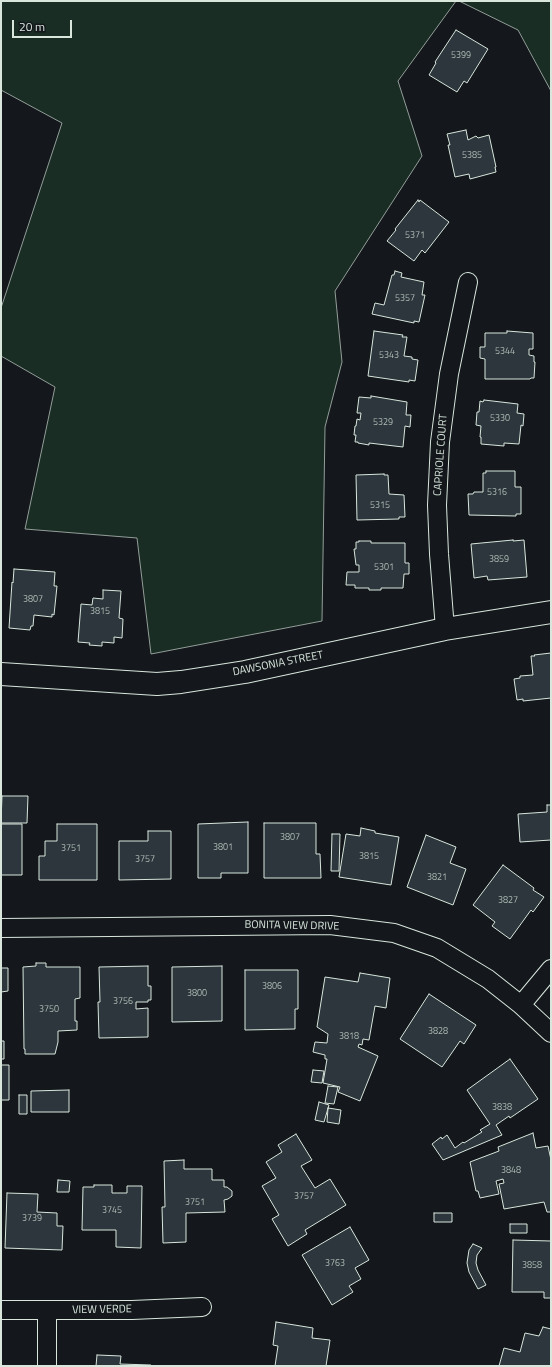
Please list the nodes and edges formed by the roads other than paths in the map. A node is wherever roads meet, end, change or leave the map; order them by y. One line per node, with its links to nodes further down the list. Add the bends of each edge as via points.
1 (468, 282): 3 (street, CAPRIOLE COURT, via 449,374 440,442 437,505)
2 (551, 612): 3 (street, DAWSONIA STREET)
3 (446, 629): 4 (street, DAWSONIA STREET, via 245,672 181,682 158,684)
4 (1, 674)
5 (1, 928): 7 (street, BONITA VIEW DRIVE, via 330,925 394,934 437,948 488,980)
6 (551, 970): 7 (street)
7 (521, 1005): 8 (street, BONITA VIEW DRIVE)
8 (551, 1033)
9 (202, 1307): 11 (street, VIEW VERDE)
10 (1, 1310): 11 (street, VIEW VERDE)
11 (47, 1310): 12 (street)
12 (47, 1366)

